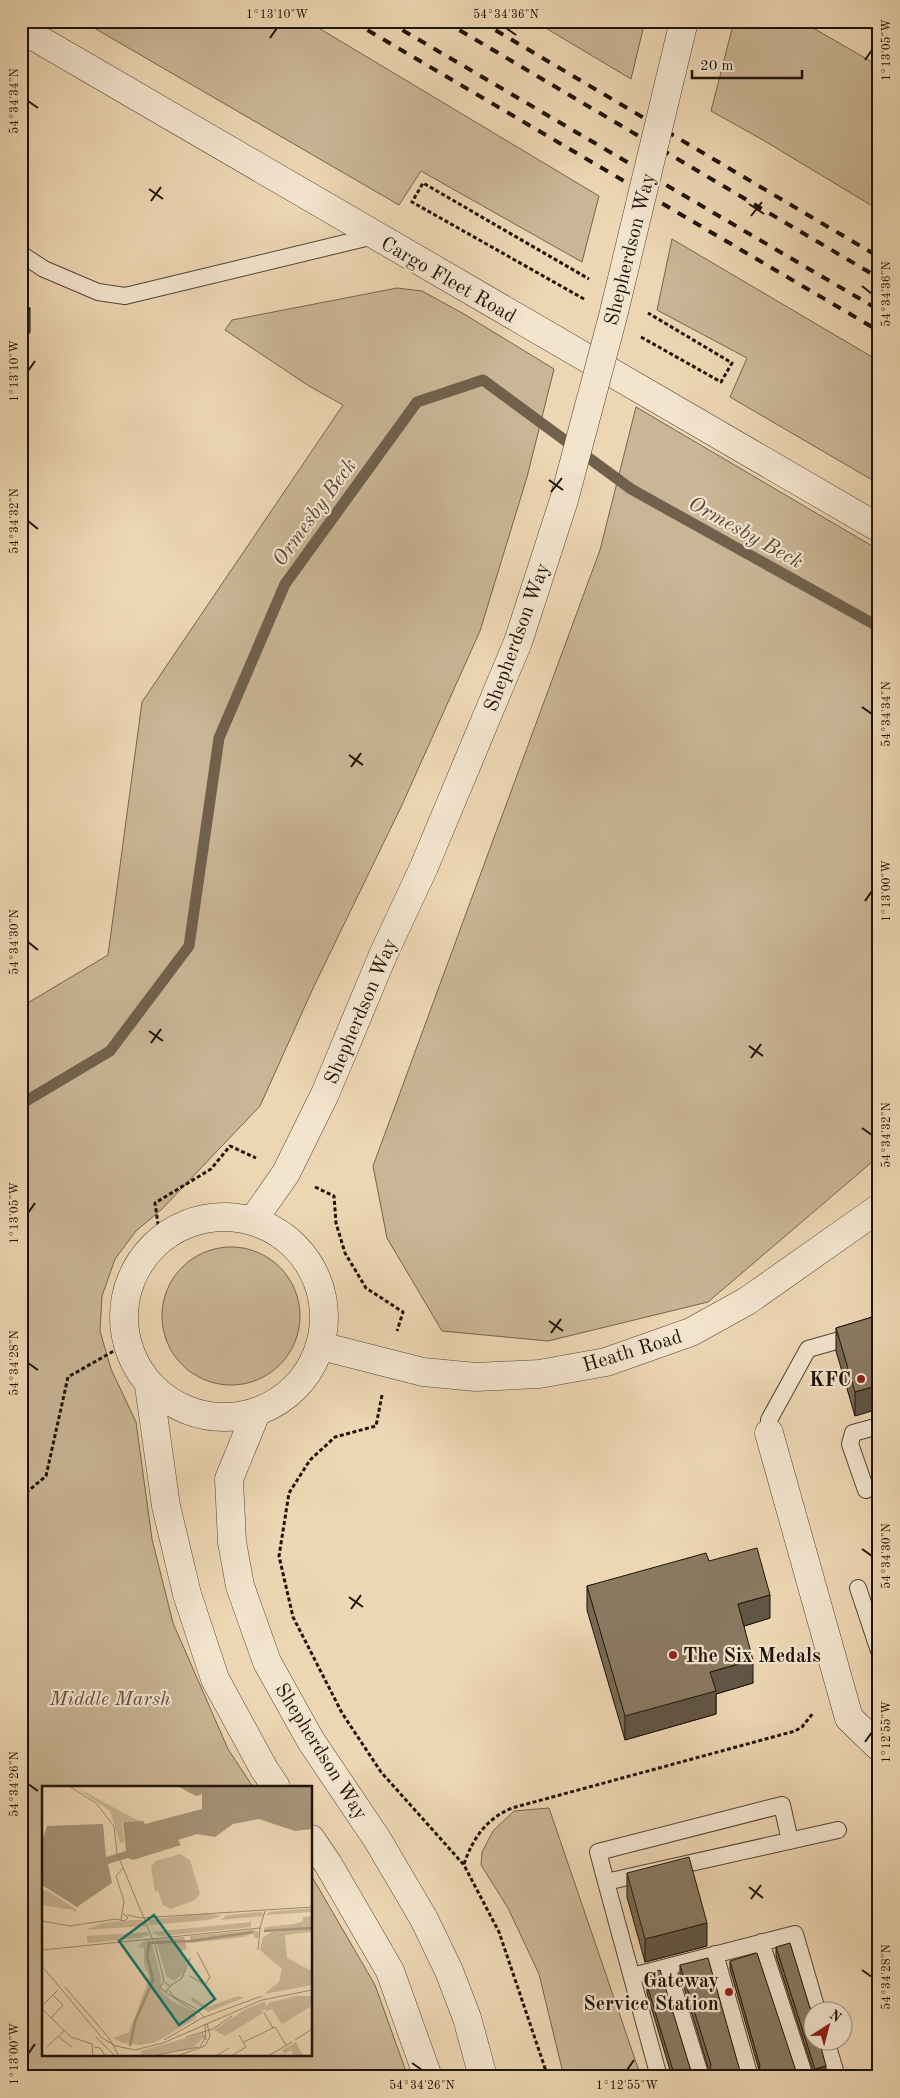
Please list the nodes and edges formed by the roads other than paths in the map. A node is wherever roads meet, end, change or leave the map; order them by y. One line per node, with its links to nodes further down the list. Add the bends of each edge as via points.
1 (684, 21): 7 (street, Shepherdson Way, bridge, via 564,500 518,642 325,1094 286,1173)
2 (21, 29): 3 (street, Cargo Fleet Road)
3 (374, 236): 4 (lane, via 125,296 98,292 44,269); 5 (street, Cargo Fleet Road)
4 (21, 254)
5 (879, 528)
6 (879, 1208): 9 (street, Heath Road, via 747,1301 691,1332 606,1362 539,1374 476,1377 423,1372)
7 (254, 1219): 9 (street, via 276,1228 301,1252 317,1279 327,1320); 10 (street, via 194,1222 160,1238 137,1265 123,1305 126,1344)
8 (879, 1329): 13 (lane, via 808,1349 769,1420)
9 (321, 1346): 11 (street, via 307,1376 284,1400)
10 (149, 1386): 11 (street, via 174,1406 221,1419); 18 (street, via 166,1506 187,1594 216,1679)
11 (256, 1413): 30 (street, Shepherdson Way, via 228,1479 232,1542 240,1586 267,1662 311,1740 377,1839 424,1919 467,2018)
12 (879, 1426): 14 (lane, via 853,1433 850,1444)
13 (769, 1433): 17 (street, via 849,1718)
14 (866, 1490)
15 (858, 1588): 16 (lane)
16 (879, 1651)
17 (879, 1747)
18 (275, 1786)
19 (838, 1830): 21 (lane)
20 (312, 1840): 29 (street, via 390,1971)
21 (790, 1841): 22 (lane); 22 (lane, via 782,1805 598,1852)
22 (606, 1882): 26 (lane)
23 (761, 1942): 24 (lane); 27 (lane, via 795,1934); 34 (lane)
24 (715, 1954): 25 (lane); 33 (lane)
25 (667, 1967): 26 (lane); 32 (lane)
26 (632, 1976): 31 (lane)
27 (814, 2000)
28 (829, 2050): 35 (lane)
29 (428, 2077)
30 (484, 2077)
31 (659, 2077)
32 (701, 2077)
33 (750, 2077)
34 (805, 2077)
35 (837, 2077)

